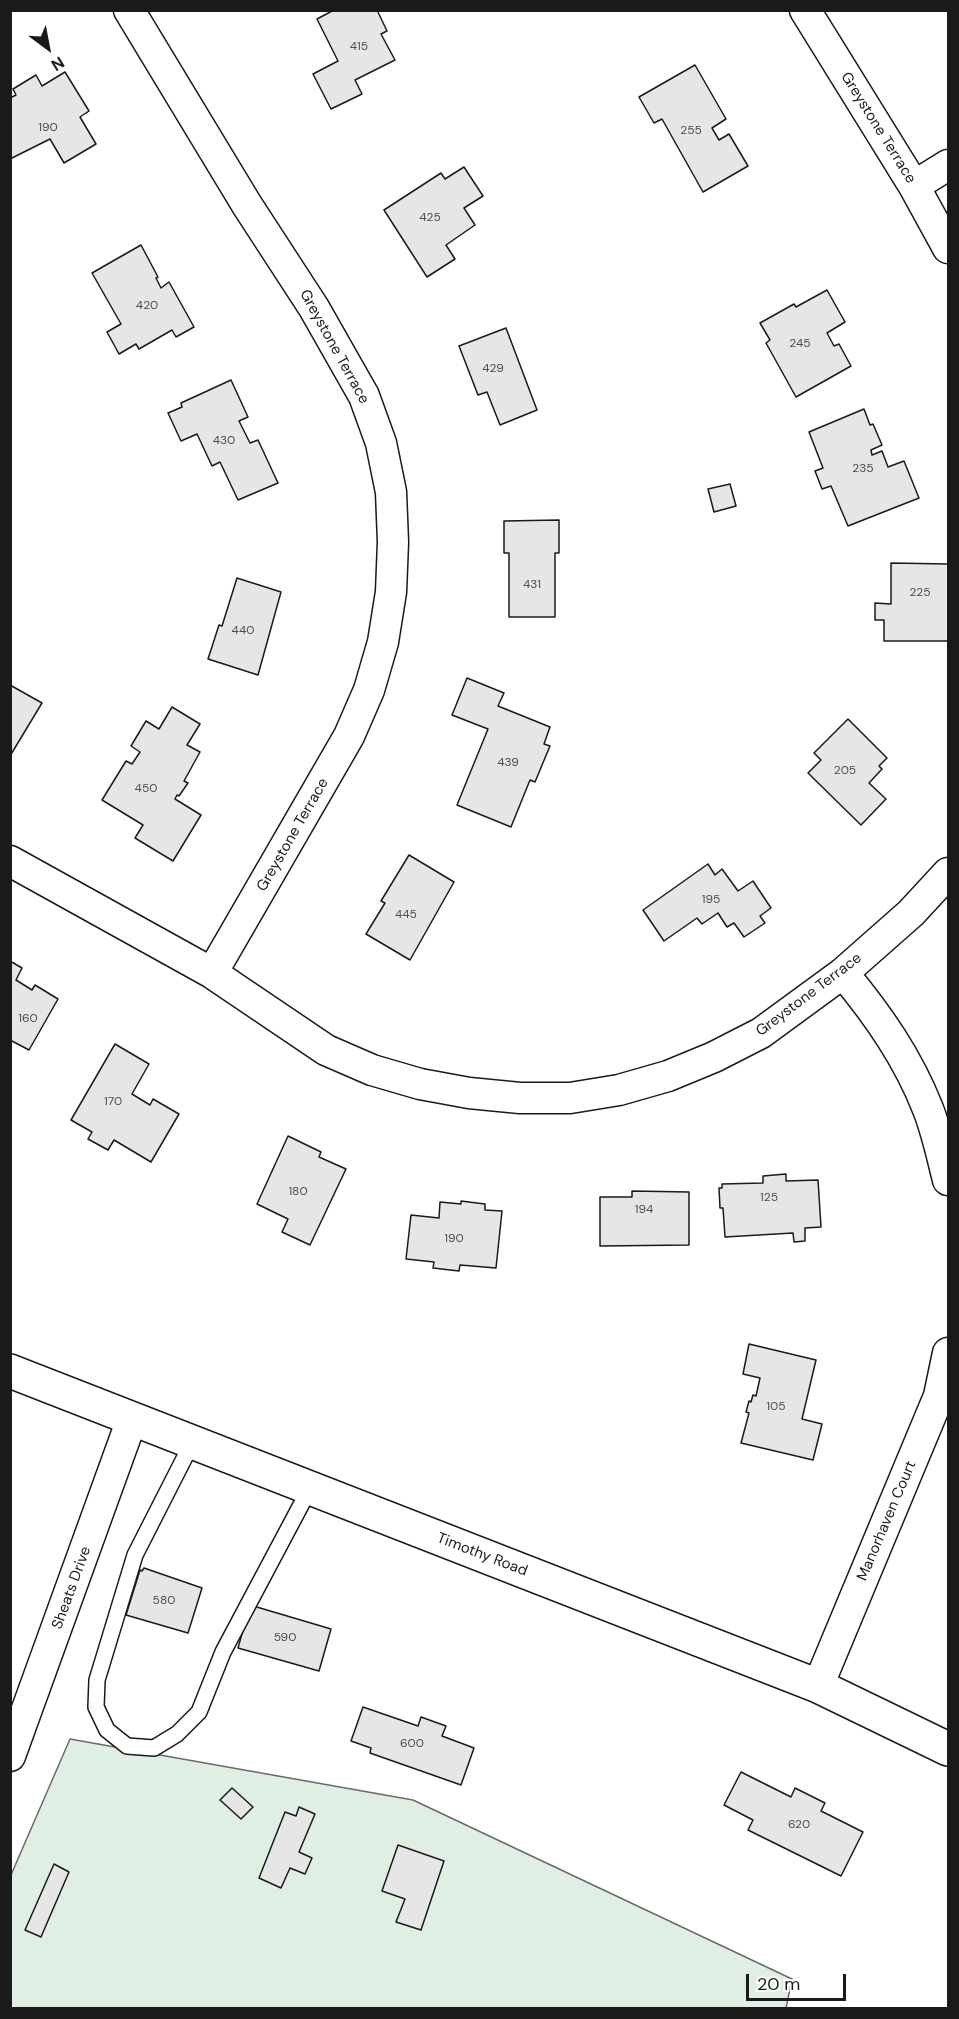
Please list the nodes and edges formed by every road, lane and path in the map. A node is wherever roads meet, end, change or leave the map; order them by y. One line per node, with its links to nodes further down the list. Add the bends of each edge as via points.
1 (129, 10): 8 (street, Greystone Terrace, via 314,308 364,396 381,443 391,492 391,592 369,690 349,736)
2 (805, 10): 4 (street, Greystone Terrace)
3 (948, 165): 4 (street)
4 (914, 186): 5 (street, Greystone Terrace)
5 (948, 248)
6 (10, 861): 8 (street, Greystone Terrace)
7 (948, 873): 9 (street, Greystone Terrace, via 911,913)
8 (212, 973): 9 (street, Greystone Terrace, via 326,1050 372,1070 420,1084 520,1098 570,1098 668,1076 761,1033)
9 (843, 973): 10 (street, via 877,1014 906,1060 928,1109)
10 (948, 1180)
11 (948, 1353): 13 (street, Manorhaven Court)
12 (10, 1371): 14 (main road, Timothy Road)
13 (944, 1397): 17 (street, Manorhaven Court)
14 (132, 1419): 15 (main road, Timothy Road); 19 (street, Sheats Drive)
15 (192, 1443): 16 (main road, Timothy Road); 16 (lane, via 135,1555 97,1680 96,1707 107,1730 128,1746 154,1748 177,1734 199,1712 223,1652)
16 (310, 1488): 17 (main road, Timothy Road)
17 (818, 1686): 18 (main road, Timothy Road)
18 (948, 1749)
19 (10, 1756)

